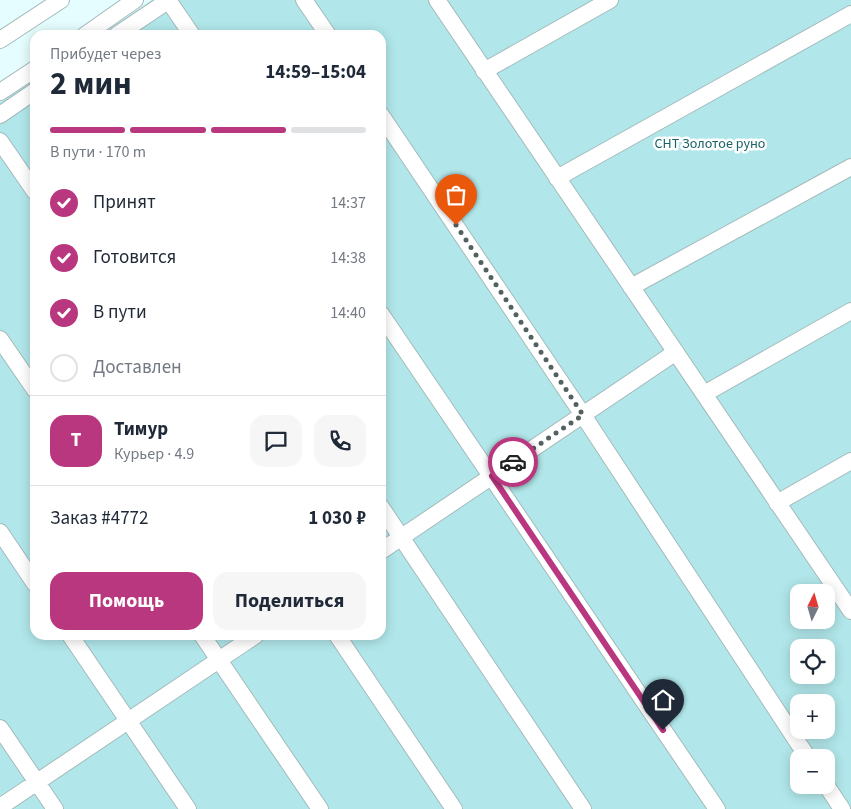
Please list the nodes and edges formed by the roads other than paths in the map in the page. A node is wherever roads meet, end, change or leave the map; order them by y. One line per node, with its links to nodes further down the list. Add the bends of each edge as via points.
1 (61, 0): 12 (street)
2 (135, 0): 8 (street)
3 (169, 0): 9 (street); 10 (street)
4 (304, 0): 11 (street)
5 (436, 0): 13 (street)
6 (610, 0): 13 (street)
7 (851, 14): 21 (street)
8 (92, 30)
9 (124, 30)
10 (189, 30)
11 (325, 30)
12 (0, 40)
13 (484, 71): 21 (street)
14 (30, 72): 15 (street)
15 (0, 92)
16 (30, 94): 17 (street)
17 (0, 115)
18 (386, 122): 30 (street)
19 (0, 141): 22 (street)
20 (851, 167): 23 (street)
21 (557, 178): 23 (street)
22 (30, 185)
23 (631, 287): 27 (street)
24 (851, 311): 29 (street)
25 (386, 321): 32 (street)
26 (0, 339): 28 (street)
27 (676, 352): 29 (street); 30 (street)
28 (30, 383)
29 (704, 394): 33 (street)
30 (583, 415): 32 (street); 47 (street)
31 (851, 461): 33 (street)
32 (492, 476): 36 (street); 56 (street)
33 (778, 503): 39 (street)
34 (386, 514): 36 (street)
35 (0, 532): 38 (street)
36 (402, 537): 37 (street); 55 (street)
37 (386, 548)
38 (30, 577)
39 (851, 611)
40 (73, 640): 45 (street)
41 (205, 640): 44 (street)
42 (249, 640): 44 (street)
43 (339, 640): 54 (street)
44 (219, 660): 45 (street); 53 (street)
45 (128, 721): 48 (street); 52 (street)
46 (0, 728): 48 (street)
47 (802, 749)
48 (37, 782): 50 (street); 51 (street)
49 (832, 794): 57 (street)
50 (0, 807)
51 (55, 809)
52 (188, 809)
53 (320, 809)
54 (454, 809)
55 (583, 809)
56 (717, 809)
57 (842, 809)

